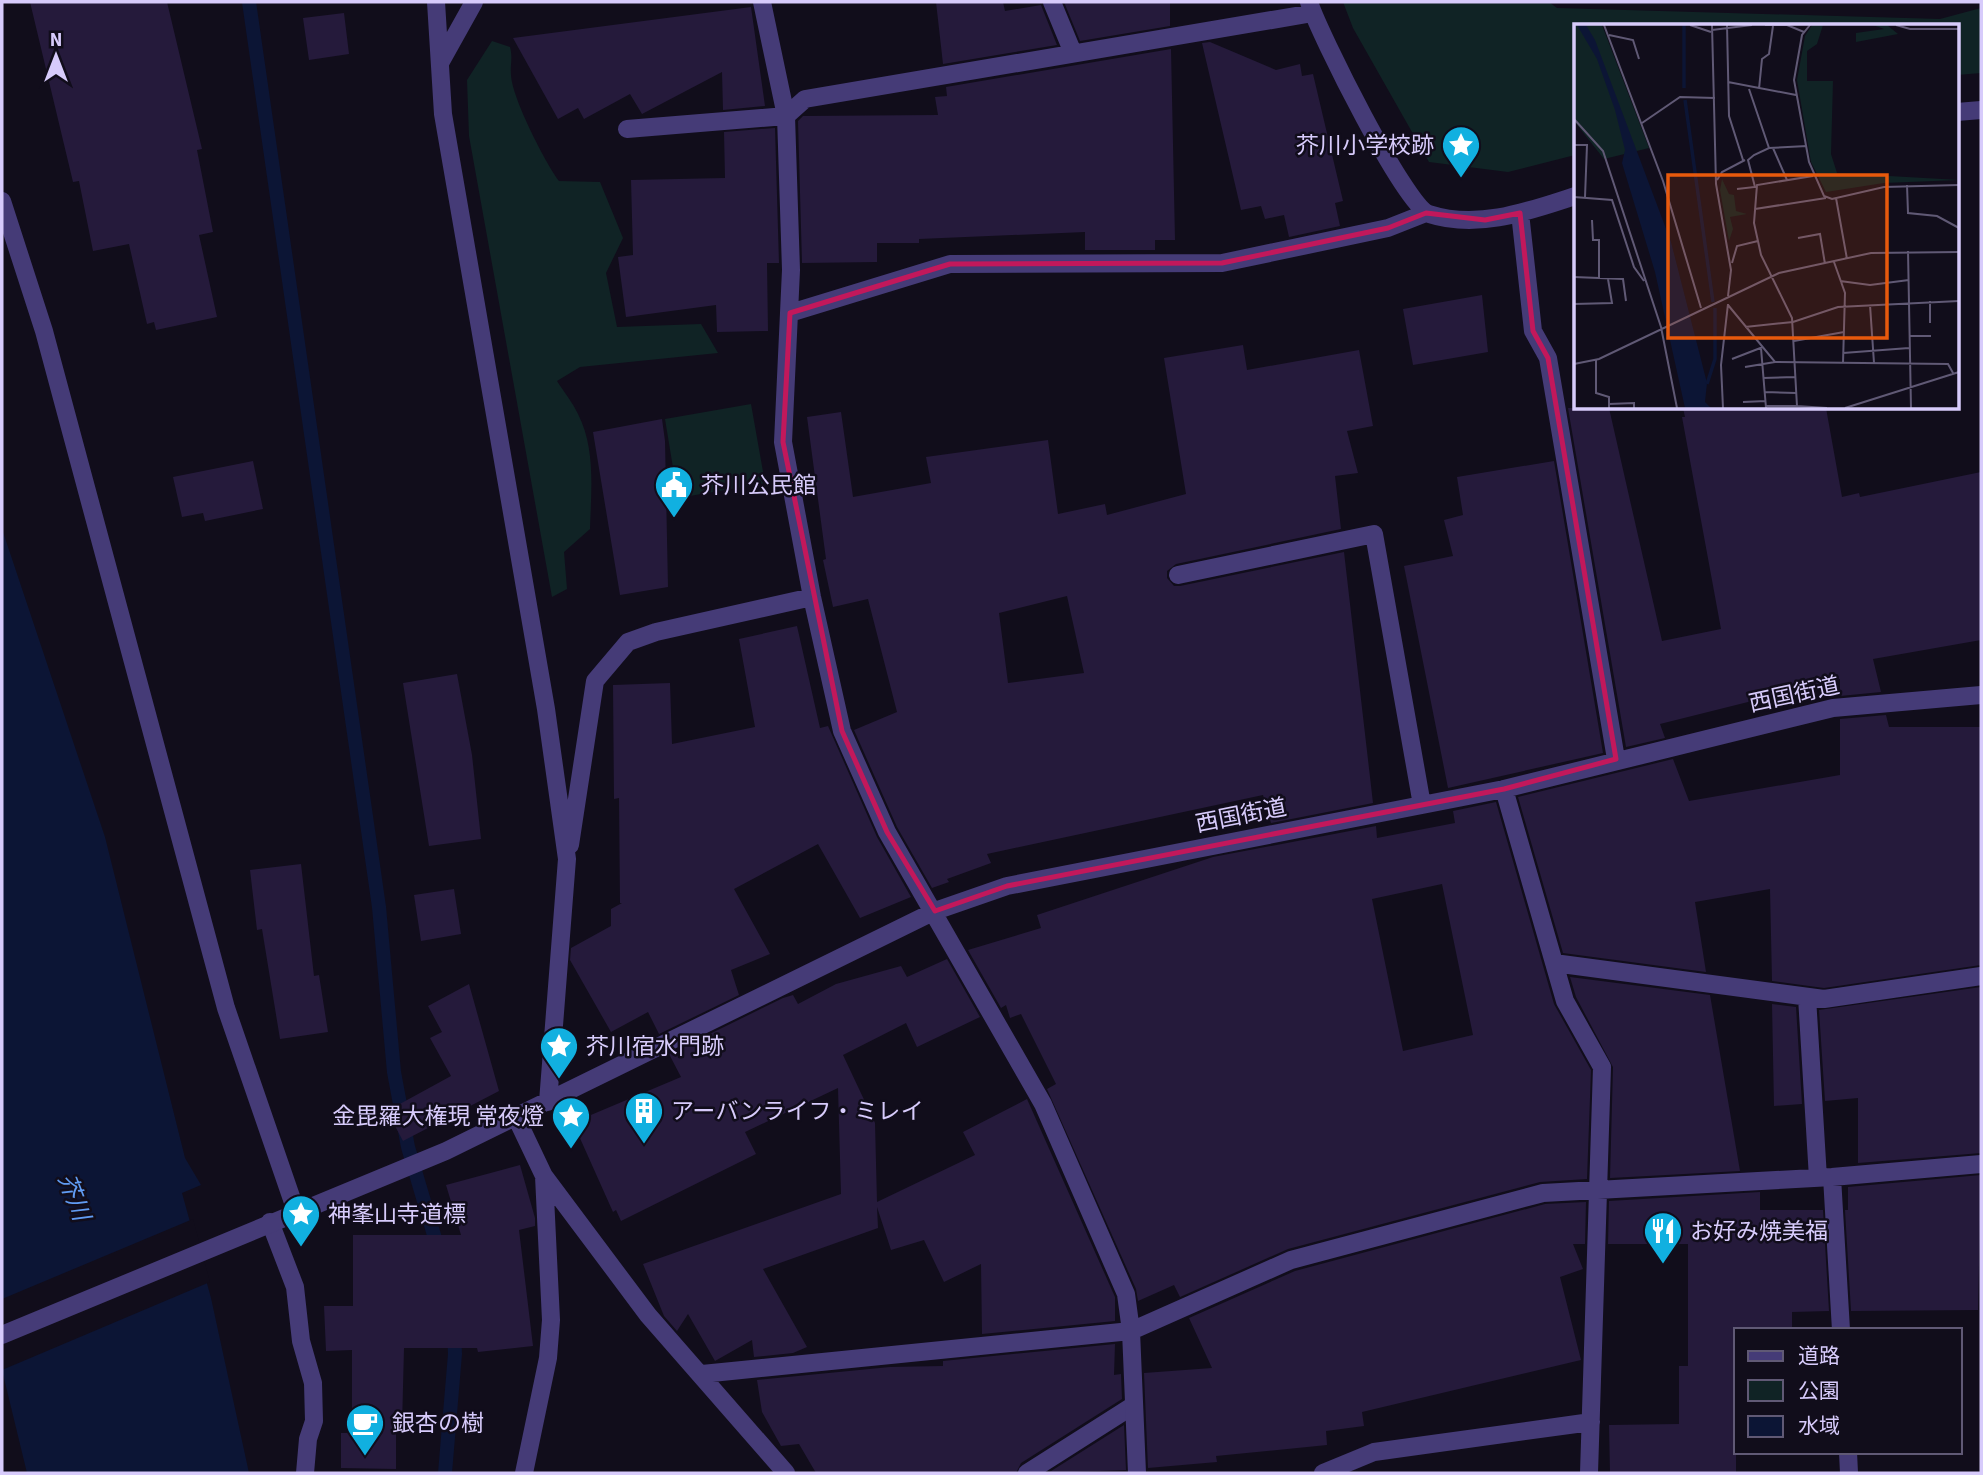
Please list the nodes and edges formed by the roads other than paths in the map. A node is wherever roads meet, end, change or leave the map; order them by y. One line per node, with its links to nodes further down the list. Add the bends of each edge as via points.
1 (436, 2): 7 (street)
2 (474, 2): 7 (street)
3 (762, 2): 10 (street)
4 (1052, 2): 6 (street)
5 (1311, 8): 6 (street); 14 (street, via 1394,173)
6 (1073, 53): 10 (street, via 805,99)
7 (439, 64): 23 (street, via 443,114 546,709)
8 (1981, 110): 9 (street)
9 (1958, 112)
10 (786, 116): 11 (street); 16 (street)
11 (626, 129)
12 (1574, 196): 15 (street)
13 (2, 201): 34 (street, via 44,331 226,1008)
14 (1426, 213): 15 (street, via 1485,220); 16 (street, via 1388,228 1222,264 950,264)
15 (1520, 213): 20 (street, via 1533,331 1548,358)
16 (790, 313): 18 (street, via 783,442)
17 (1178, 575): 22 (street, via 1374,534)
18 (812, 597): 23 (street, via 656,632 628,642 611,660 595,681); 24 (street, via 842,731 887,832)
19 (1981, 695): 20 (street, 西国街道, via 1833,708)
20 (1616, 759): 21 (street, 西国街道)
21 (1504, 789): 22 (street, 西国街道); 25 (street)
22 (1422, 806): 24 (street, 西国街道, via 1007,886)
23 (567, 859): 28 (street)
24 (935, 911): 28 (street, 西国街道); 37 (street, via 1044,1104 1126,1294)
25 (1554, 963): 27 (street); 33 (street, via 1565,1001 1602,1067)
26 (1981, 976): 27 (street, via 1824,999)
27 (1807, 997): 32 (street)
28 (548, 1102): 29 (street, 西国街道)
29 (516, 1117): 31 (street); 34 (street, 西国街道, via 446,1151)
30 (1981, 1164): 32 (street)
31 (544, 1176): 39 (street, via 648,1315); 44 (street, via 551,1321 548,1358)
32 (1825, 1177): 33 (street); 36 (street)
33 (1600, 1188): 37 (street, via 1543,1193 1291,1260); 41 (street)
34 (296, 1211): 35 (street, 西国街道)
35 (270, 1222): 38 (street, 西国街道); 43 (street, via 295,1287 301,1340 313,1383 314,1421)
36 (1841, 1328)
37 (1131, 1331): 39 (street); 40 (street)
38 (2, 1335)
39 (702, 1374): 45 (street)
40 (1135, 1405): 46 (street); 47 (street)
41 (1591, 1422): 48 (street, via 1374,1452); 49 (street)
42 (1848, 1454): 50 (street)
43 (304, 1473)
44 (524, 1473)
45 (786, 1473)
46 (1027, 1473)
47 (1137, 1473)
48 (1323, 1473)
49 (1589, 1473)
50 (1849, 1473)

